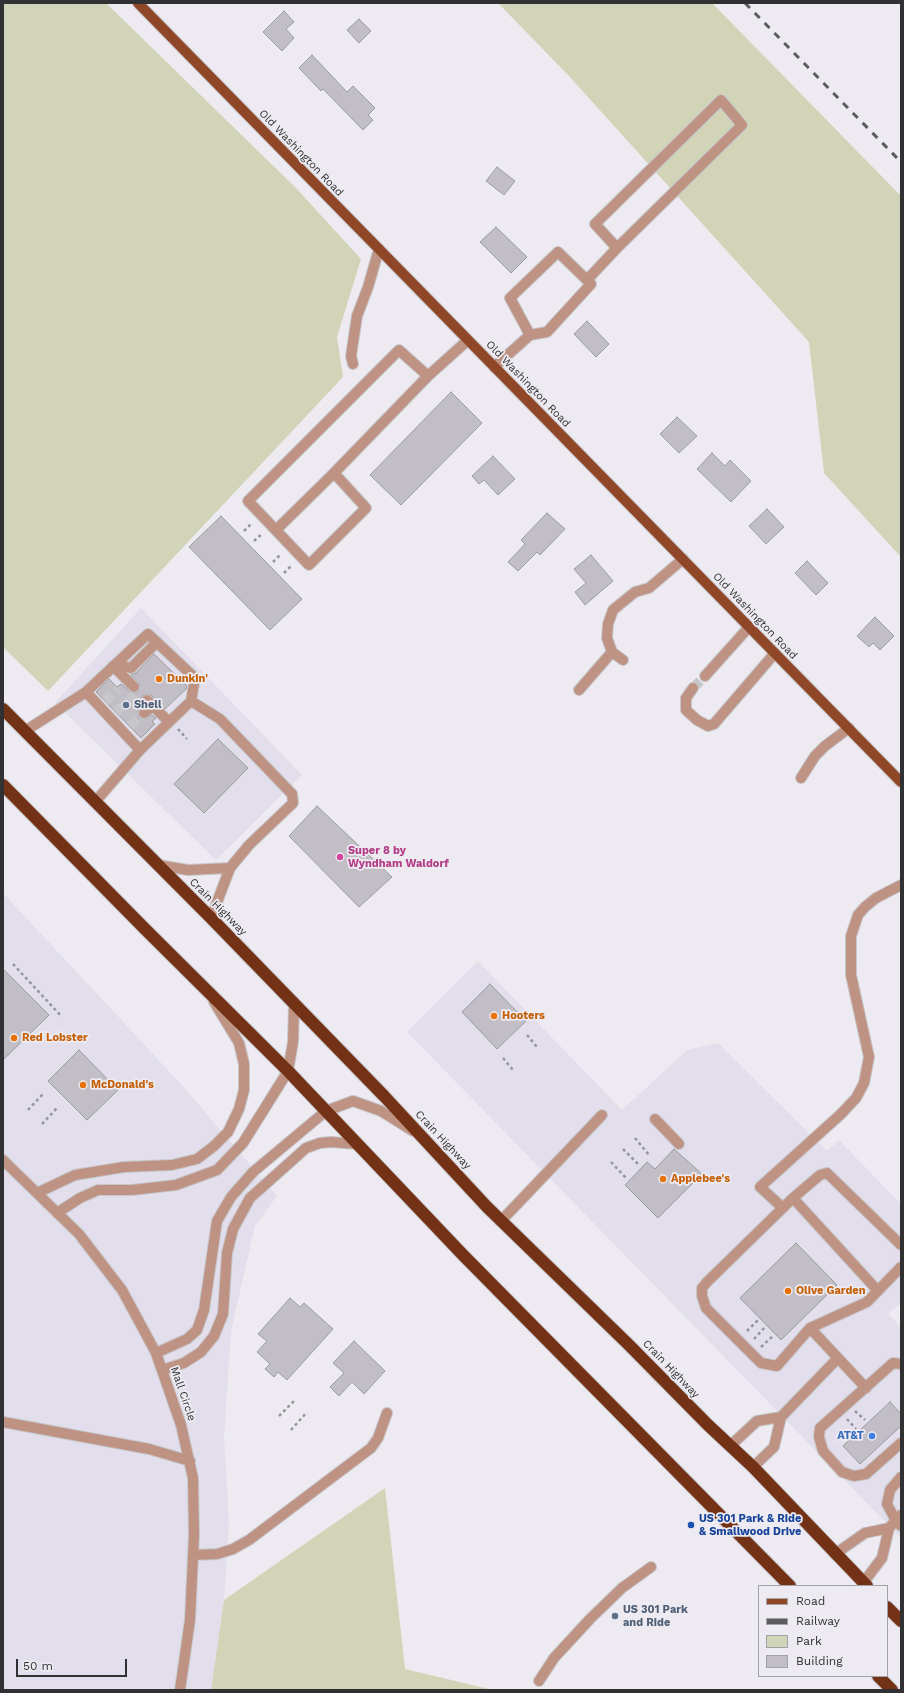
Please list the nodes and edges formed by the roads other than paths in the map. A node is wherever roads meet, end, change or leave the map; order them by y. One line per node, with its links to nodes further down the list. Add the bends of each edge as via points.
1 (138, 3): 3 (main road, Old Washington Road)
2 (617, 248): 2 (street, via 742,125 721,100 595,224); 4 (street)
3 (379, 249): 6 (main road, Old Washington Road); 7 (street, via 357,316 352,348)
4 (587, 280): 5 (street, via 591,284 547,332); 5 (street, via 558,252 510,298)
5 (530, 335): 8 (street)
6 (468, 340): 8 (main road, Old Washington Road); 9 (street)
7 (353, 364)
8 (494, 367): 12 (main road, Old Washington Road)
9 (428, 376): 10 (street); 11 (street, via 399,350 248,501)
10 (334, 473): 11 (street); 11 (street, via 366,508 309,564)
11 (276, 530)
12 (683, 559): 13 (main road, Old Washington Road); 14 (street, via 649,588 636,592 613,610 607,638)
13 (749, 627): 15 (main road, Old Washington Road); 18 (street)
14 (612, 652): 16 (street); 21 (street)
15 (775, 653): 20 (street, via 714,724 708,726 686,710 686,698); 27 (main road, Old Washington Road)
16 (623, 660)
17 (114, 665): 19 (street); 22 (street); 23 (street, via 148,634 195,678)
18 (705, 676)
19 (134, 687)
20 (692, 688)
21 (579, 690)
22 (86, 692): 28 (street); 29 (street, via 113,715)
23 (191, 701): 26 (street); 35 (street, via 220,719 294,798 294,803 249,845)
24 (3, 709): 28 (highway, Crain Highway)
25 (144, 714): 26 (street, via 150,703)
26 (173, 725): 29 (street)
27 (848, 728): 30 (street, via 815,756); 31 (main road, Old Washington Road)
28 (25, 731): 33 (highway, Crain Highway)
29 (140, 750): 33 (street)
30 (801, 778)
31 (901, 782)
32 (3, 785): 38 (highway)
33 (95, 802): 34 (highway, Crain Highway)
34 (158, 865): 35 (street, via 188,870); 37 (highway, Crain Highway)
35 (230, 868): 37 (street)
36 (901, 885): 50 (street, via 864,907 858,915 851,936 851,975 869,1057 864,1083 856,1098 841,1114 760,1187)
37 (211, 918): 39 (highway, Crain Highway)
38 (209, 993): 40 (highway); 48 (street, via 239,1043 244,1064 244,1090 239,1109 228,1132 198,1159 172,1165 124,1167 75,1175)
39 (294, 1004): 40 (street, via 293,1042); 44 (highway, Crain Highway)
40 (288, 1071): 41 (highway); 51 (street, via 243,1143 217,1170 176,1185 132,1190 98,1190)
41 (326, 1111): 44 (street, via 353,1101 381,1111); 45 (highway); 57 (street, via 253,1172 230,1197 215,1229 204,1310 197,1330 187,1339)
42 (602, 1115): 52 (street)
43 (655, 1119): 46 (street)
44 (421, 1136): 52 (highway, Crain Highway)
45 (357, 1144): 60 (street, via 331,1142 306,1148 250,1198 233,1229 227,1253 223,1314 214,1336 201,1352 184,1363); 75 (highway)
46 (679, 1144)
47 (3, 1160): 48 (street, Mall Circle)
48 (37, 1193): 51 (street, Mall Circle)
49 (793, 1198): 50 (street); 53 (street, via 820,1175 827,1173); 55 (street)
50 (783, 1208): 56 (street, via 702,1288 702,1296 706,1308 761,1364 777,1366)
51 (57, 1213): 57 (street, Mall Circle, via 83,1240 122,1290)
52 (501, 1222): 66 (highway, Crain Highway)
53 (901, 1245)
54 (901, 1267): 55 (street)
55 (878, 1291): 56 (street, via 867,1302)
56 (810, 1328): 58 (street)
57 (156, 1353): 60 (street, Mall Circle)
58 (838, 1358): 61 (street); 63 (street)
59 (901, 1364): 61 (street, via 893,1363)
60 (162, 1370): 67 (street, Mall Circle)
61 (866, 1388): 65 (street, via 820,1428 822,1452 842,1472 859,1477 866,1474)
62 (387, 1413): 72 (street, via 378,1438 371,1448 249,1540 217,1554)
63 (781, 1417): 66 (street, via 757,1421); 68 (street, via 774,1447)
64 (3, 1422): 67 (street, via 149,1449)
65 (901, 1442)
66 (730, 1446): 68 (highway, Crain Highway)
67 (190, 1461): 72 (street, Mall Circle, via 194,1497)
68 (753, 1467): 71 (highway, Crain Highway)
69 (901, 1477): 70 (street, via 890,1490 887,1504)
70 (897, 1522): 71 (street, via 865,1533); 74 (street, via 882,1558)
71 (835, 1554): 74 (highway, Crain Highway)
72 (193, 1555): 80 (street, Mall Circle, via 190,1620)
73 (651, 1567): 79 (street, via 622,1588 590,1619 554,1658)
74 (865, 1584)
75 (789, 1585)
76 (888, 1608): 77 (highway)
77 (901, 1621)
78 (879, 1677): 81 (highway)
79 (539, 1681)
80 (180, 1690)
81 (892, 1690)

